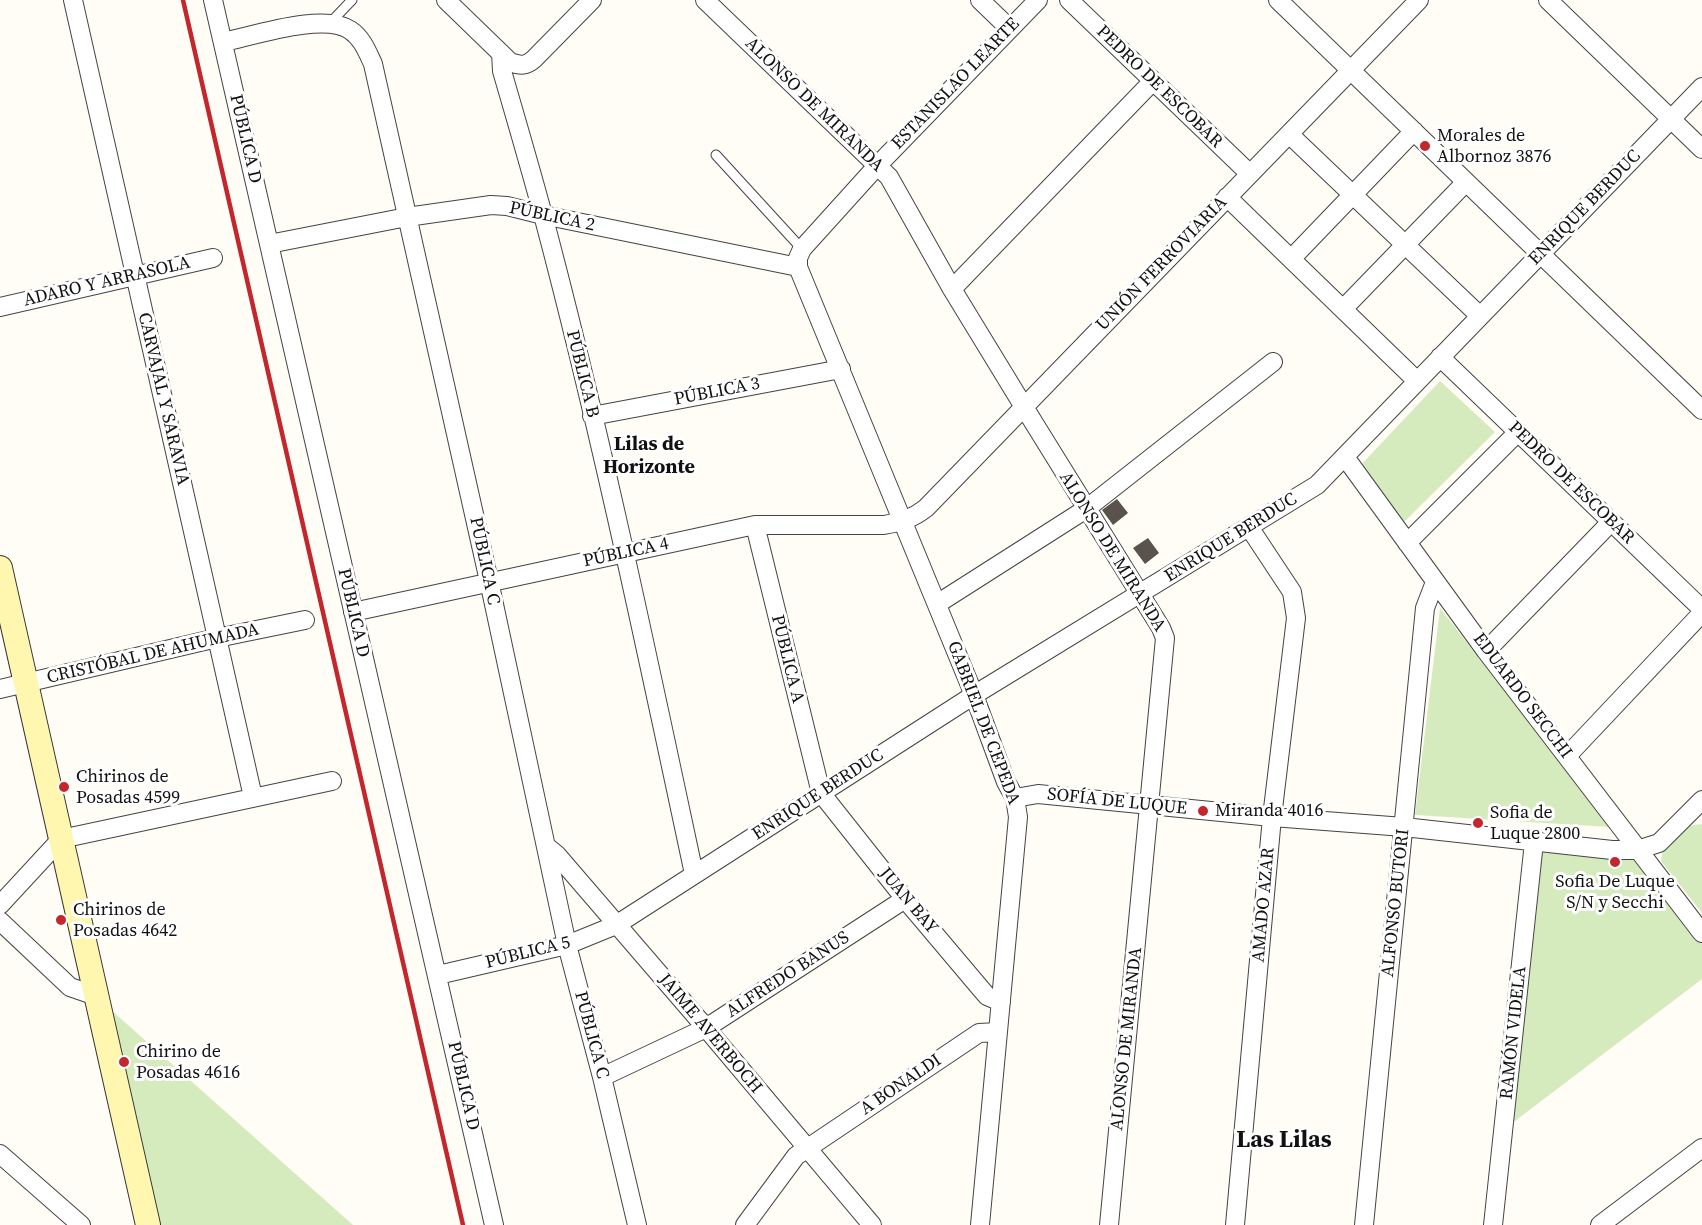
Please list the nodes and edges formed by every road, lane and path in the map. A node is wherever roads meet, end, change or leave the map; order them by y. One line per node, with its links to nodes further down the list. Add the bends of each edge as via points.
1 (73, 0): 38 (street, CARVAJAL Y SARAVIA)
2 (213, 0): 15 (street, PÚBLICA D)
3 (352, 0): 13 (lane)
4 (446, 0): 16 (street)
5 (592, 0): 16 (street, via 528,65 510,62)
6 (705, 0): 25 (street, ALONSO DE MIRANDA)
7 (980, 0): 14 (street)
8 (1038, 0): 14 (street, ESTANISLAO LEARTE)
9 (1069, 0): 18 (street, PEDRO DE ESCOBAR)
10 (1278, 0): 17 (street)
11 (1419, 0): 17 (street, UNIÓN FERROVIARIA)
12 (1548, 0): 20 (street)
13 (331, 22): 15 (street); 31 (street, PÚBLICA C, via 351,31 364,44 373,64)
14 (1010, 29): 25 (street, ESTANISLAO LEARTE)
15 (223, 42): 32 (street, PÚBLICA D)
16 (501, 53): 30 (street, PÚBLICA B, via 502,71)
17 (1351, 70): 21 (street); 22 (street, UNIÓN FERROVIARIA)
18 (1153, 81): 26 (street, PEDRO DE ESCOBAR); 39 (street)
19 (1702, 87): 20 (street, ENRIQUE BERDUC)
20 (1671, 119): 23 (street); 34 (street, ENRIQUE BERDUC)
21 (1414, 131): 27 (street); 28 (street)
22 (1289, 134): 26 (street, UNIÓN FERROVIARIA); 28 (street)
23 (1702, 149)
24 (716, 156): 36 (lane)
25 (877, 166): 36 (street, ESTANISLAO LEARTE); 39 (street, ALONSO DE MIRANDA, via 889,177)
26 (1250, 174): 29 (street, UNIÓN FERROVIARIA)
27 (1466, 182): 33 (street); 34 (street)
28 (1353, 194): 33 (street); 37 (street)
29 (1227, 197): 37 (street); 47 (street, UNIÓN FERROVIARIA)
30 (543, 215): 31 (street, PÚBLICA 2, via 491,205); 36 (street, PÚBLICA 2); 49 (street, PÚBLICA B)
31 (407, 217): 32 (street, PÚBLICA 2); 60 (street, PÚBLICA C)
32 (269, 244): 65 (street, PÚBLICA D)
33 (1405, 245): 41 (street); 42 (street)
34 (1540, 254): 42 (street, ENRIQUE BERDUC); 48 (street)
35 (213, 258): 38 (street, ADARO Y ARRASOLA)
36 (800, 258): 45 (street, GABRIEL DE CEPEDA)
37 (1291, 259): 41 (street)
38 (135, 276): 40 (street, ADARO Y ARRASOLA); 67 (street, CARVAJAL Y SARAVIA)
39 (952, 289): 47 (street, ALONSO DE MIRANDA)
40 (0, 307)
41 (1343, 309): 46 (street)
42 (1480, 316): 43 (street, ENRIQUE BERDUC)
43 (1440, 357): 46 (street, ENRIQUE BERDUC); 50 (street, PEDRO DE ESCOBAR)
44 (1273, 362): 52 (street)
45 (841, 369): 49 (street, PÚBLICA 3); 53 (street, GABRIEL DE CEPEDA)
46 (1417, 381): 51 (street, ENRIQUE BERDUC)
47 (1024, 407): 52 (street, ALONSO DE MIRANDA); 53 (street, UNIÓN FERROVIARIA, via 926,508)
48 (1702, 410)
49 (592, 416): 58 (street, PÚBLICA B)
50 (1518, 432): 54 (street, PEDRO DE ESCOBAR); 57 (street)
51 (1345, 457): 56 (street, ENRIQUE BERDUC, via 1317,485); 57 (street, EDUARDO SECCHI)
52 (1086, 509): 62 (street, ALONSO DE MIRANDA); 63 (street)
53 (902, 522): 55 (street, PÚBLICA 4); 63 (street, GABRIEL DE CEPEDA)
54 (1611, 522): 64 (street, PEDRO DE ESCOBAR); 68 (street)
55 (755, 525): 58 (street, PÚBLICA 4); 74 (street, PÚBLICA A)
56 (1250, 527): 62 (street, ENRIQUE BERDUC); 79 (street, AMADO AZAR, via 1292,592 1296,618)
57 (1407, 543): 61 (street, EDUARDO SECCHI)
58 (625, 553): 60 (street, PÚBLICA 4); 85 (street, PÚBLICA B)
59 (0, 568): 69 (main road)
60 (489, 581): 65 (street, PÚBLICA 4); 83 (street, PÚBLICA C)
61 (1435, 582): 68 (street, EDUARDO SECCHI); 80 (street, ALFONSO BUTORI, via 1425,608)
62 (1140, 594): 71 (street, ENRIQUE BERDUC); 77 (street, ALONSO DE MIRANDA, via 1161,628 1166,646)
63 (937, 604): 71 (street, GABRIEL DE CEPEDA)
64 (1702, 611): 72 (street)
65 (352, 612): 92 (street, PÚBLICA D)
66 (306, 620): 67 (street, CRISTÓBAL DE AHUMADA)
67 (217, 638): 69 (street, CRISTÓBAL DE AHUMADA); 75 (street, CARVAJAL Y SARAVIA)
68 (1486, 651): 72 (street, EDUARDO SECCHI)
69 (25, 683): 70 (street, CRISTÓBAL DE AHUMADA); 81 (main road)
70 (0, 689)
71 (974, 695): 74 (street, ENRIQUE BERDUC); 76 (street, GABRIEL DE CEPEDA)
72 (1567, 756): 84 (street, EDUARDO SECCHI)
73 (332, 781): 75 (street)
74 (821, 793): 85 (street, ENRIQUE BERDUC); 86 (street, JUAN BAY)
75 (252, 797): 81 (street)
76 (1015, 798): 77 (street, SOFÍA DE LUQUE, via 1038,794); 94 (street, GABRIEL DE CEPEDA, via 1018,817)
77 (1150, 805): 79 (street, SOFÍA DE LUQUE); 108 (street, ALONSO DE MIRANDA)
78 (1699, 809): 84 (street, SOFÍA DE LUQUE, via 1659,843)
79 (1272, 817): 80 (street, SOFÍA DE LUQUE); 109 (street, AMADO AZAR)
80 (1404, 827): 82 (street, SOFÍA DE LUQUE); 110 (street, ALFONSO BUTORI)
81 (61, 839): 87 (street); 93 (main road)
82 (1534, 842): 84 (street, SOFÍA DE LUQUE); 111 (street, RAMÓN VIDELA)
83 (546, 846): 89 (street, JAIME AVERBOCH); 91 (street, PÚBLICA C)
84 (1637, 850): 90 (street, EDUARDO SECCHI)
85 (694, 874): 89 (street, ENRIQUE BERDUC)
86 (905, 899): 94 (street, JUAN BAY, via 987,996); 95 (street, ALFREDO BANUS)
87 (0, 905)
88 (0, 921): 93 (street, via 70,987)
89 (616, 925): 91 (street, PÚBLICA 5); 95 (street, JAIME AVERBOCH)
90 (1702, 933)
91 (567, 945): 92 (street, PÚBLICA 5); 97 (street, PÚBLICA C)
92 (438, 975): 103 (street, PÚBLICA D)
93 (96, 996): 102 (main road)
94 (1001, 1002): 96 (street, GABRIEL DE CEPEDA)
95 (706, 1028): 97 (street, ALFREDO BANUS); 98 (street, JAIME AVERBOCH)
96 (998, 1032): 98 (street, A BONALDI, via 979,1033); 107 (street, GABRIEL DE CEPEDA)
97 (602, 1077): 104 (street, PÚBLICA C)
98 (807, 1148): 105 (street, A BONALDI, via 790,1163); 106 (street, JAIME AVERBOCH)
99 (1702, 1148): 112 (street)
100 (0, 1154): 101 (street)
101 (81, 1225)
102 (148, 1225)
103 (494, 1225)
104 (637, 1225)
105 (745, 1225)
106 (872, 1225)
107 (980, 1225)
108 (1109, 1225)
109 (1235, 1225)
110 (1364, 1225)
111 (1493, 1225)
112 (1600, 1225)

